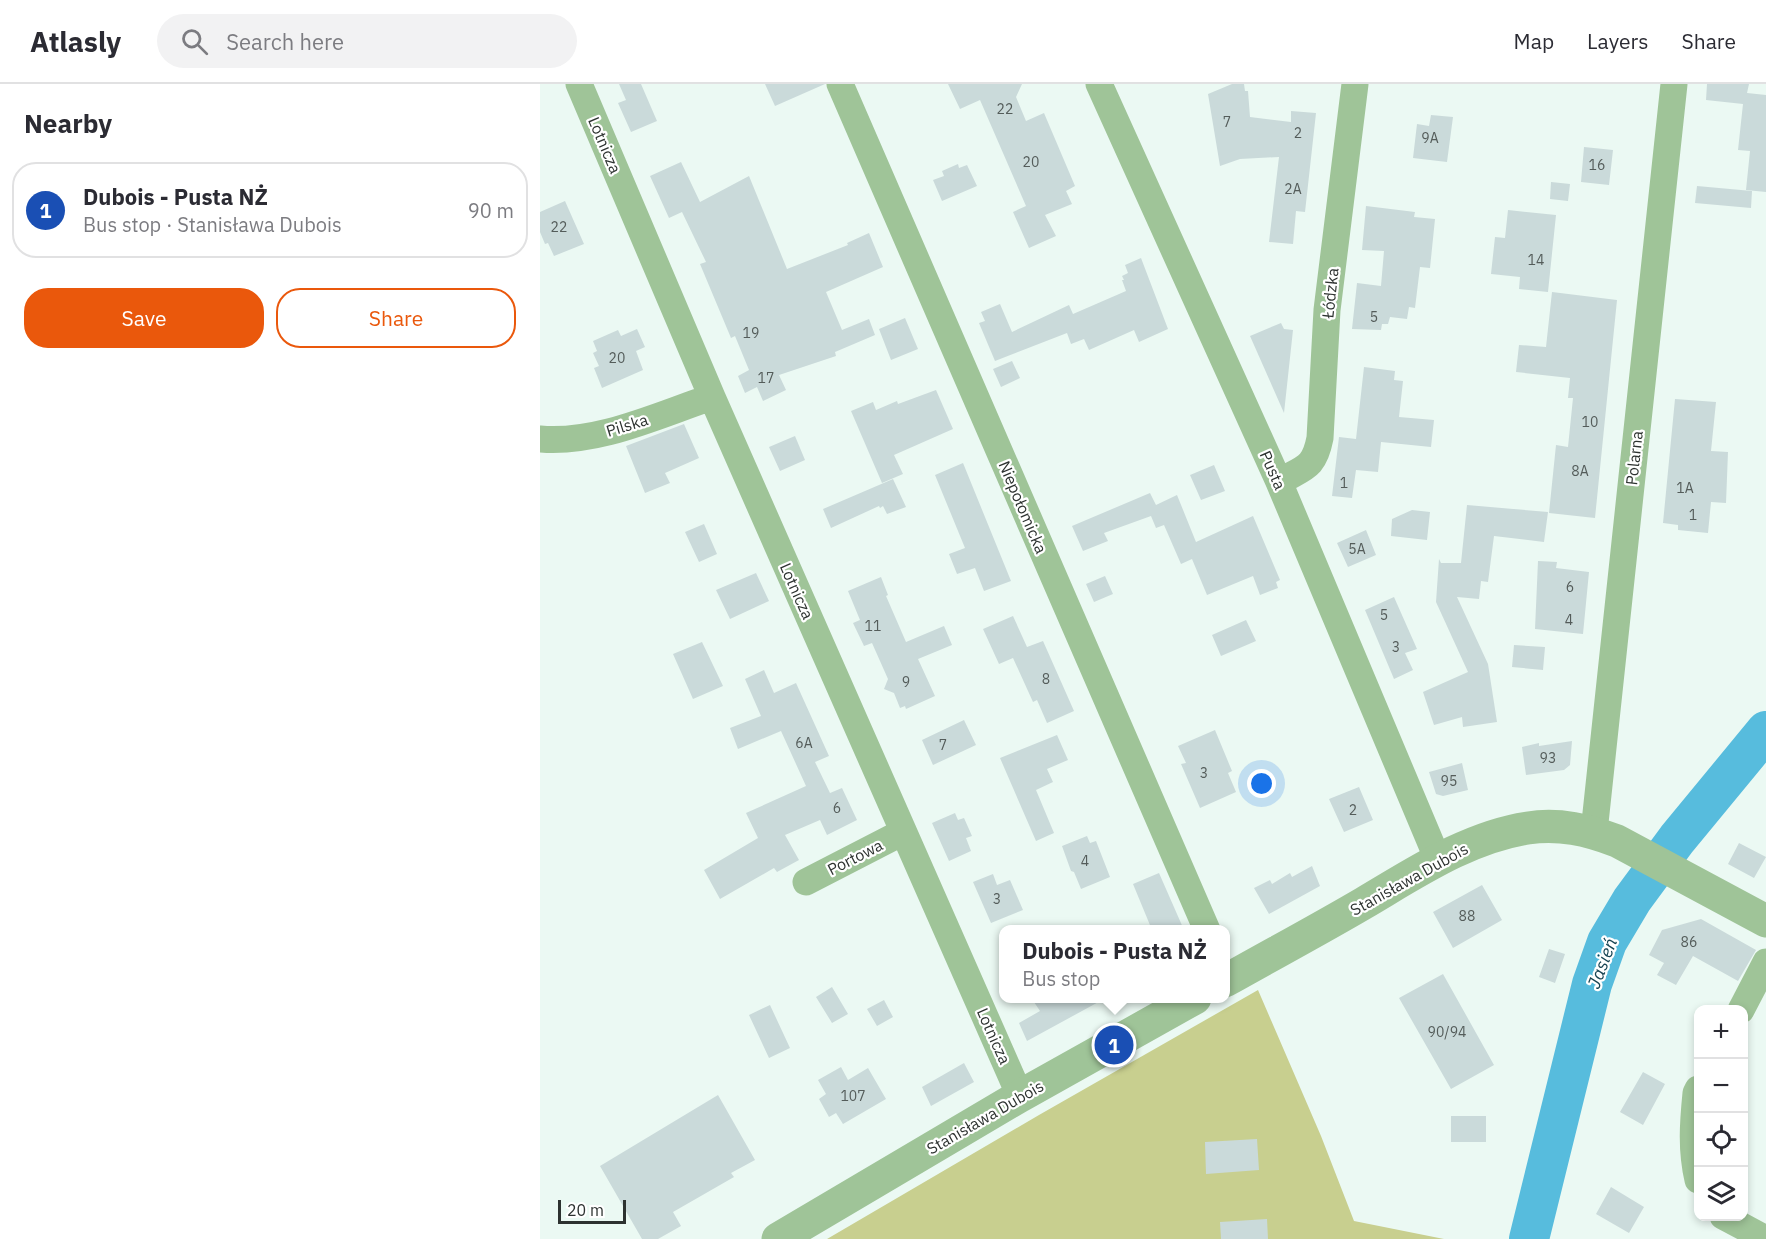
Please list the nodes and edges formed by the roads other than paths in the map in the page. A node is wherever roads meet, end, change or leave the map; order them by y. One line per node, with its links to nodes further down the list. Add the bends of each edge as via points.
1 (579, 84): 6 (street, Lotnicza)
2 (840, 84): 14 (street, Niepołomicka)
3 (1099, 84): 8 (street, Pusta)
4 (1355, 84): 8 (street, Łódzka, via 1328,310 1318,447 1312,462)
5 (1674, 84): 10 (street, Polarna)
6 (712, 397): 7 (street, Pilska, via 594,435); 9 (street, Lotnicza)
7 (540, 439)
8 (1279, 482): 11 (street, Pusta)
9 (903, 832): 12 (street, Portowa); 19 (street, Lotnicza)
10 (1594, 832): 11 (street, Stanisława Dubois, via 1529,828 1486,839); 13 (street, Stanisława Dubois, via 1639,851)
11 (1438, 860): 16 (street, Stanisława Dubois)
12 (806, 882)
13 (1766, 921)
14 (1205, 925)
15 (1766, 962): 18 (street)
16 (1230, 976)
17 (1188, 1003): 19 (street, Stanisława Dubois)
18 (1744, 1005)
19 (1020, 1096): 23 (street, Stanisława Dubois)
20 (1694, 1113): 21 (street)
21 (1695, 1167)
22 (1732, 1221): 24 (street)
23 (778, 1239)
24 (1766, 1239)

